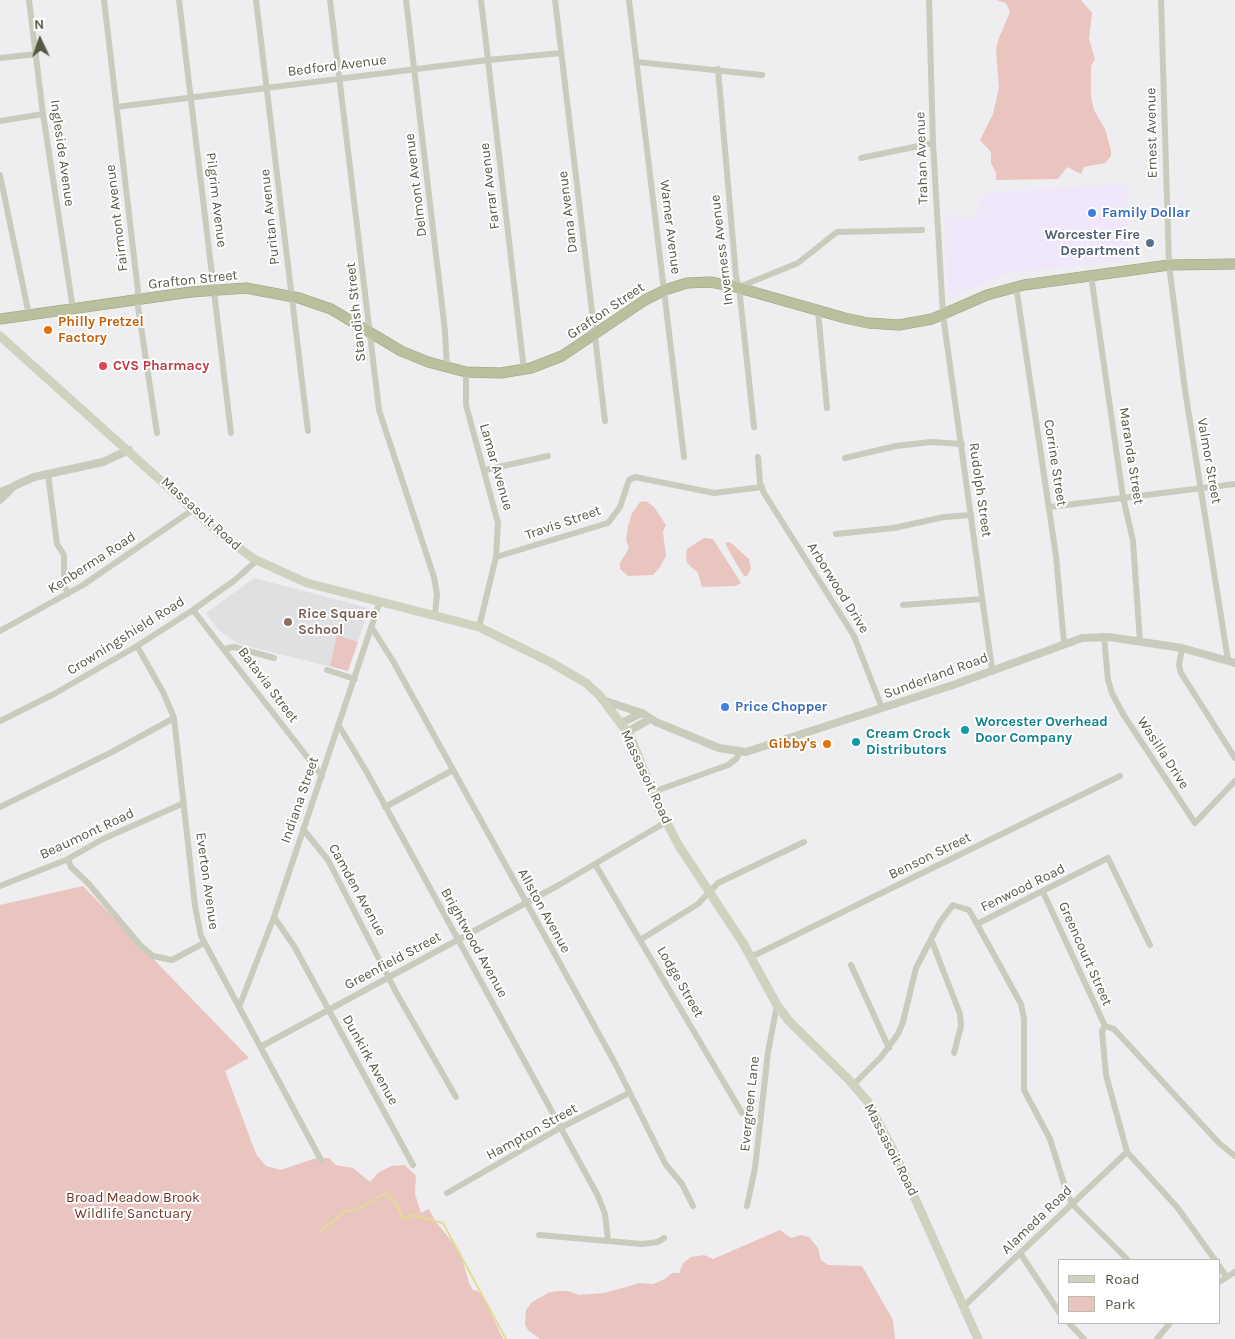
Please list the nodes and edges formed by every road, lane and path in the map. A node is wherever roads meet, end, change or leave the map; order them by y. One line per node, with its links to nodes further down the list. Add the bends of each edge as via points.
1 (29, 0): 13 (street, Ingleside Avenue)
2 (104, 0): 23 (street, Fairmont Avenue)
3 (179, 0): 22 (street, Pilgrim Avenue)
4 (256, 0): 21 (street, Puritan Avenue)
5 (330, 0): 20 (street, Standish Street)
6 (406, 0): 17 (street, Delmont Avenue)
7 (480, 0): 15 (street, Farrar Avenue)
8 (555, 0): 12 (street, Dana Avenue)
9 (629, 0): 16 (street, Warner Avenue)
10 (929, 0): 26 (street, Trahan Avenue)
11 (1161, 0): 31 (street, Ernest Avenue)
12 (561, 53): 15 (street, Bedford Avenue); 45 (street, Dana Avenue)
13 (36, 54): 14 (street); 24 (street, Ingleside Avenue)
14 (0, 58)
15 (488, 60): 17 (street, Bedford Avenue); 48 (street, Farrar Avenue)
16 (637, 62): 18 (street); 36 (street, Warner Avenue)
17 (414, 69): 20 (street, Bedford Avenue); 47 (street, Delmont Avenue)
18 (718, 69): 19 (street); 34 (street, Inverness Avenue, via 723,150)
19 (762, 75)
20 (340, 78): 21 (street, Bedford Avenue); 44 (street, Standish Street)
21 (267, 87): 22 (street, Bedford Avenue); 37 (street, Puritan Avenue)
22 (191, 96): 23 (street, Bedford Avenue); 35 (street, Pilgrim Avenue)
23 (116, 107): 38 (street, Fairmont Avenue)
24 (43, 114): 25 (street); 39 (street, Ingleside Avenue)
25 (0, 121)
26 (933, 143): 27 (street); 42 (street, Trahan Avenue)
27 (861, 158)
28 (0, 175): 41 (street)
29 (922, 230): 34 (street, via 837,232 798,263)
30 (1235, 264): 31 (highway, Grafton Street)
31 (1168, 265): 32 (highway, Grafton Street); 67 (street, Valmor Street)
32 (1091, 275): 33 (highway, Grafton Street); 69 (street, Maranda Street)
33 (1016, 286): 42 (highway, Grafton Street); 71 (street, Corrine Street)
34 (739, 287): 36 (highway, Grafton Street, via 698,282); 40 (highway, Grafton Street); 52 (street, Inverness Avenue)
35 (215, 290): 37 (highway, Grafton Street, via 246,288); 38 (highway, Grafton Street); 55 (street, Pilgrim Avenue)
36 (665, 290): 45 (highway, Grafton Street, via 644,300); 59 (street, Warner Avenue)
37 (291, 296): 44 (highway, Grafton Street, via 339,312); 53 (street, Puritan Avenue)
38 (137, 300): 39 (highway, Grafton Street); 54 (street, Fairmont Avenue)
39 (73, 309): 41 (highway, Grafton Street)
40 (818, 310): 42 (highway, Grafton Street, via 857,321 890,325 909,324); 50 (street)
41 (29, 315): 43 (highway, Grafton Street)
42 (943, 315): 56 (street, Rudolph Street)
43 (0, 319)
44 (370, 331): 47 (highway, Grafton Street, via 410,356); 82 (street, Standish Street, via 379,410 434,576 437,594)
45 (596, 334): 48 (highway, Grafton Street, via 562,356); 51 (street, Dana Avenue)
46 (0, 336): 57 (main road, Massasoit Road)
47 (448, 368): 49 (highway, Grafton Street)
48 (524, 370): 49 (highway, Grafton Street, via 489,374)
49 (466, 372): 62 (street, Lamar Avenue, via 466,406)
50 (827, 408)
51 (605, 421)
52 (754, 427)
53 (308, 431)
54 (157, 433)
55 (231, 433)
56 (962, 444): 61 (street, via 922,443); 73 (street, Rudolph Street)
57 (129, 450): 63 (street, via 102,462); 72 (main road, Massasoit Road)
58 (548, 456): 62 (street)
59 (684, 457)
60 (758, 457): 66 (street)
61 (845, 458)
62 (484, 470): 75 (street, Lamar Avenue, via 498,516)
63 (48, 474): 65 (street); 77 (street, via 57,544 64,555 64,584)
64 (1235, 484): 67 (street)
65 (14, 486): 68 (street); 70 (street)
66 (762, 487): 75 (street, Travis Street, via 714,493 635,477 629,480 620,507 608,523); 98 (street, Arborwood Drive, via 854,636)
67 (1202, 489): 69 (street); 93 (street, Valmor Street)
68 (0, 491)
69 (1123, 497): 71 (street); 87 (street, Maranda Street, via 1133,541)
70 (0, 500)
71 (1050, 507): 88 (street, Corrine Street)
72 (194, 509): 76 (main road, Massasoit Road); 77 (street, Kenberma Road)
73 (971, 515): 74 (street); 78 (street, Rudolph Street)
74 (836, 534)
75 (496, 557): 83 (street, Lamar Avenue)
76 (256, 561): 79 (main road, Massasoit Road, via 307,583); 81 (street, Crowningshield Road)
77 (68, 594): 85 (street, Kenberma Road)
78 (982, 599): 80 (street); 94 (street, Rudolph Street)
79 (380, 600): 82 (main road, Massasoit Road); 84 (street, Indiana Street)
80 (903, 605)
81 (194, 610): 89 (street, Crowningshield Road); 91 (street, Batavia Street)
82 (435, 614): 83 (main road, Massasoit Road)
83 (479, 627): 97 (main road, Massasoit Road, via 561,668 587,684)
84 (372, 628): 96 (street, Indiana Street); 108 (street, Allston Avenue, via 394,660)
85 (0, 631)
86 (1104, 636): 87 (street, Sunderland Road); 88 (street, Sunderland Road); 111 (street, Wasilla Drive, via 1112,693 1195,823)
87 (1140, 642): 90 (street, Sunderland Road)
88 (1064, 643): 94 (street, Sunderland Road)
89 (137, 646): 100 (street, Everton Avenue); 102 (street, Crowningshield Road)
90 (1182, 648): 93 (street, Sunderland Road); 107 (street, via 1181,673)
91 (225, 649): 92 (street, via 234,647); 109 (street, Batavia Street)
92 (274, 658)
93 (1231, 662)
94 (992, 669): 98 (street, Sunderland Road)
95 (327, 670): 96 (street)
96 (355, 680): 104 (street, Indiana Street)
97 (605, 701): 99 (street, Sunderland Road); 103 (main road, Massasoit Road)
98 (882, 708): 106 (street, Sunderland Road, via 766,747)
99 (642, 713): 101 (street, Sunderland Road); 103 (street)
100 (174, 718): 113 (street, Everton Avenue); 114 (street)
101 (650, 719): 105 (street); 106 (street, Sunderland Road, via 715,746)
102 (0, 721)
103 (621, 723): 105 (main road, Massasoit Road)
104 (339, 726): 109 (street, Indiana Street); 115 (street, Brightwood Avenue)
105 (627, 732): 112 (main road, Massasoit Road)
106 (740, 752): 112 (street, via 728,765)
107 (1235, 758)
108 (453, 770): 115 (street); 124 (street, Allston Avenue)
109 (322, 776): 117 (street, Indiana Street)
110 (1120, 776): 132 (street, Benson Street)
111 (1235, 781)
112 (653, 792): 116 (main road, Massasoit Road)
113 (184, 803): 119 (street, Beaumont Road, via 103,839); 130 (street, Everton Avenue, via 195,906)
114 (0, 807)
115 (385, 807): 128 (street, Brightwood Avenue)
116 (666, 822): 120 (street, Greenfield Street); 122 (main road, Massasoit Road)
117 (303, 829): 125 (street, Indiana Street); 134 (street, Camden Avenue, via 328,860)
118 (804, 842): 122 (street, via 718,883)
119 (68, 859): 121 (street, Beaumont Road); 130 (street, via 71,867 102,898 140,945 156,958 175,959)
120 (595, 864): 124 (street, Greenfield Street); 129 (street, Lodge Street)
121 (0, 886)
122 (710, 892): 129 (street, via 698,904); 132 (main road, Massasoit Road)
123 (1043, 892): 126 (street, Fenwood Road); 131 (street, Fenwood Road, via 1108,858); 138 (street, Greencourt Street)
124 (525, 903): 128 (street, Greenfield Street); 143 (street, Allston Avenue)
125 (274, 917): 136 (street, Indiana Street); 137 (street, Dunkirk Avenue)
126 (978, 924): 127 (street, Fenwood Road, via 969,910 952,906); 152 (street, via 1021,1004 1024,1090 1050,1139)
127 (931, 939): 140 (street, Fenwood Road, via 914,974 901,1028); 141 (street, via 960,1014 961,1026)
128 (458, 940): 134 (street, Greenfield Street); 146 (street, Brightwood Avenue)
129 (640, 940): 145 (street, Lodge Street)
130 (204, 943): 136 (street, Everton Avenue)
131 (1150, 945)
132 (751, 957): 135 (main road, Massasoit Road)
133 (851, 965): 140 (street)
134 (389, 978): 137 (street, Greenfield Street); 144 (street, Camden Avenue)
135 (777, 1005): 142 (main road, Massasoit Road, via 789,1021); 154 (street, Evergreen Lane)
136 (239, 1007): 139 (street, Everton Avenue)
137 (329, 1010): 139 (street, Greenfield Street); 150 (street, Dunkirk Avenue)
138 (1105, 1026): 147 (street, Greencourt Street, via 1102,1031 1106,1074); 148 (street, via 1114,1030 1219,1143)
139 (262, 1046): 149 (street, Everton Avenue)
140 (889, 1048): 142 (street, Fenwood Road)
141 (954, 1053)
142 (854, 1084): 165 (main road, Massasoit Road, via 868,1102 897,1158)
143 (629, 1093): 146 (street, Hampton Street); 153 (street, Allston Avenue, via 666,1165)
144 (456, 1097)
145 (742, 1113)
146 (560, 1128): 151 (street, Hampton Street); 157 (street, Brightwood Avenue, via 603,1206)
147 (1127, 1152): 152 (street, Alameda Road); 160 (street, Greencourt Street, via 1177,1207)
148 (1235, 1156)
149 (321, 1160)
150 (413, 1164)
151 (446, 1193)
152 (1072, 1204): 158 (street, Alameda Road); 159 (street)
153 (694, 1206)
154 (747, 1206)
155 (539, 1235): 157 (street)
156 (664, 1238): 157 (street, via 642,1244)
157 (608, 1240)
158 (1020, 1253): 165 (street, Alameda Road); 166 (street)
159 (1127, 1259)
160 (1214, 1259)
161 (1220, 1267): 163 (street)
162 (1235, 1272): 163 (street)
163 (1226, 1276): 164 (street)
164 (1220, 1281)
165 (964, 1306): 169 (main road, Massasoit Road)
166 (1058, 1310)
167 (1070, 1324): 170 (street)
168 (1169, 1324): 171 (street)
169 (978, 1339)
170 (1084, 1339)
171 (1158, 1339)

